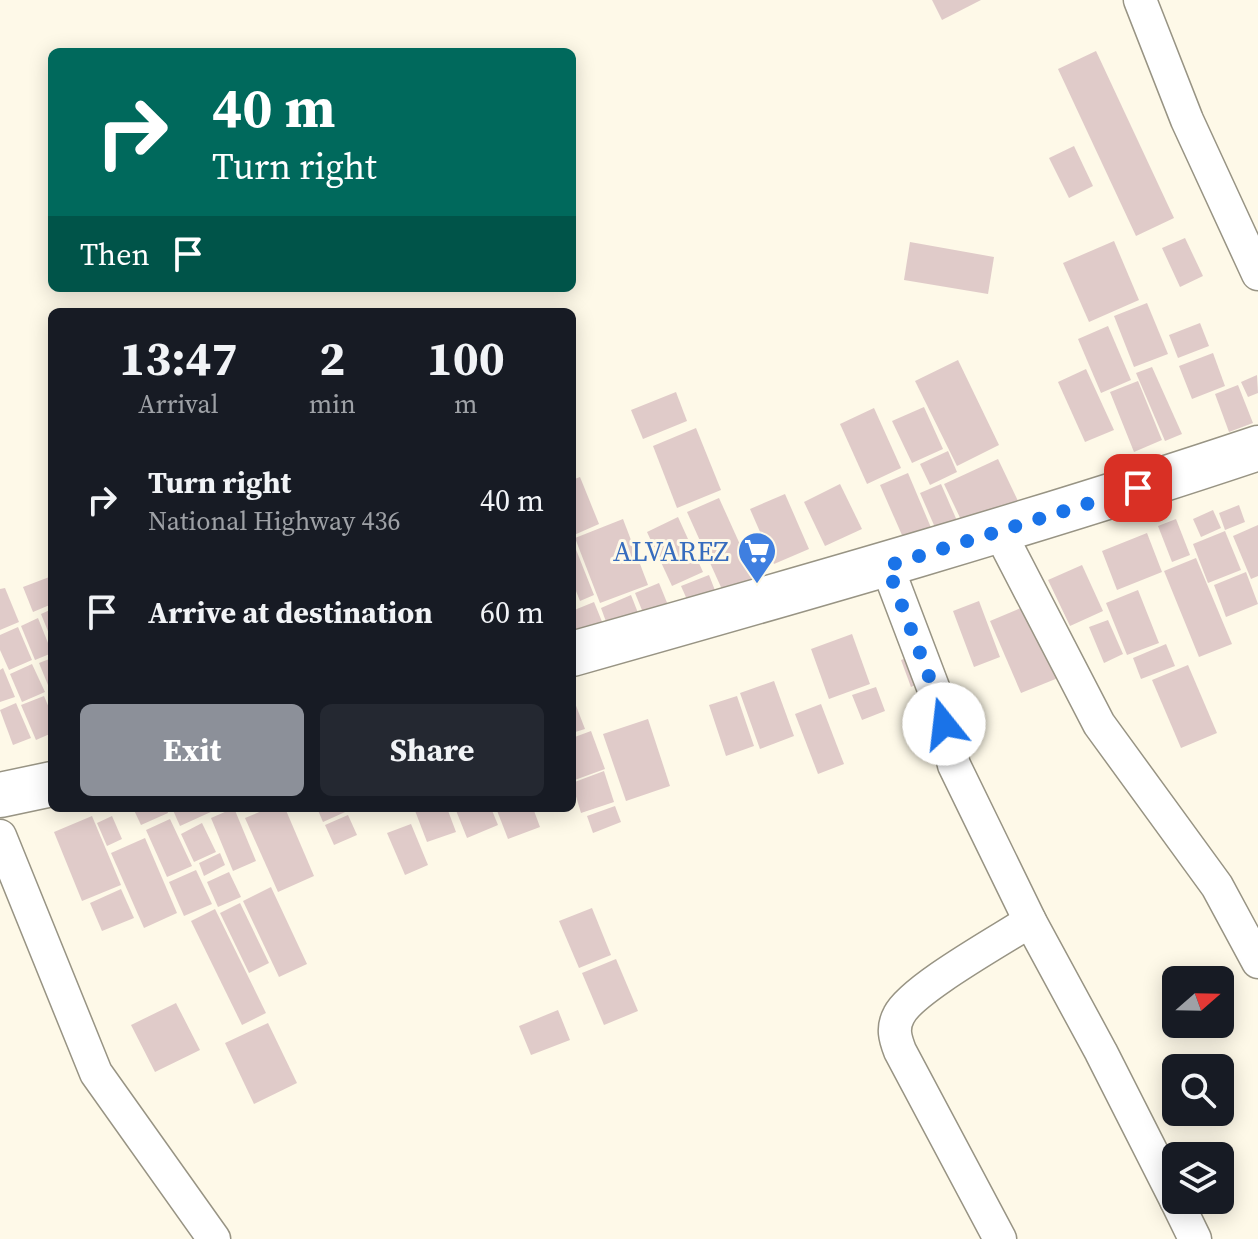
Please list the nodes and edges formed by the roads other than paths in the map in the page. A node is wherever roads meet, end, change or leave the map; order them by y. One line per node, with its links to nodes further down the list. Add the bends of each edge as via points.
1 (1140, 0): 2 (street, via 1187,120)
2 (1258, 274)
3 (1258, 448): 4 (main road)
4 (999, 531): 5 (main road); 11 (street, via 1099,724 1217,886)
5 (887, 566): 6 (main road); 10 (street, via 939,703 954,765)
6 (576, 653)
7 (48, 785): 8 (main road)
8 (0, 795)
9 (0, 836): 14 (street, via 96,1073)
10 (1030, 921): 12 (street); 15 (street, via 921,991 895,1023 900,1051)
11 (1258, 962)
12 (1162, 1172)
13 (1183, 1214): 16 (street)
14 (214, 1239)
15 (1000, 1239)
16 (1195, 1239)

